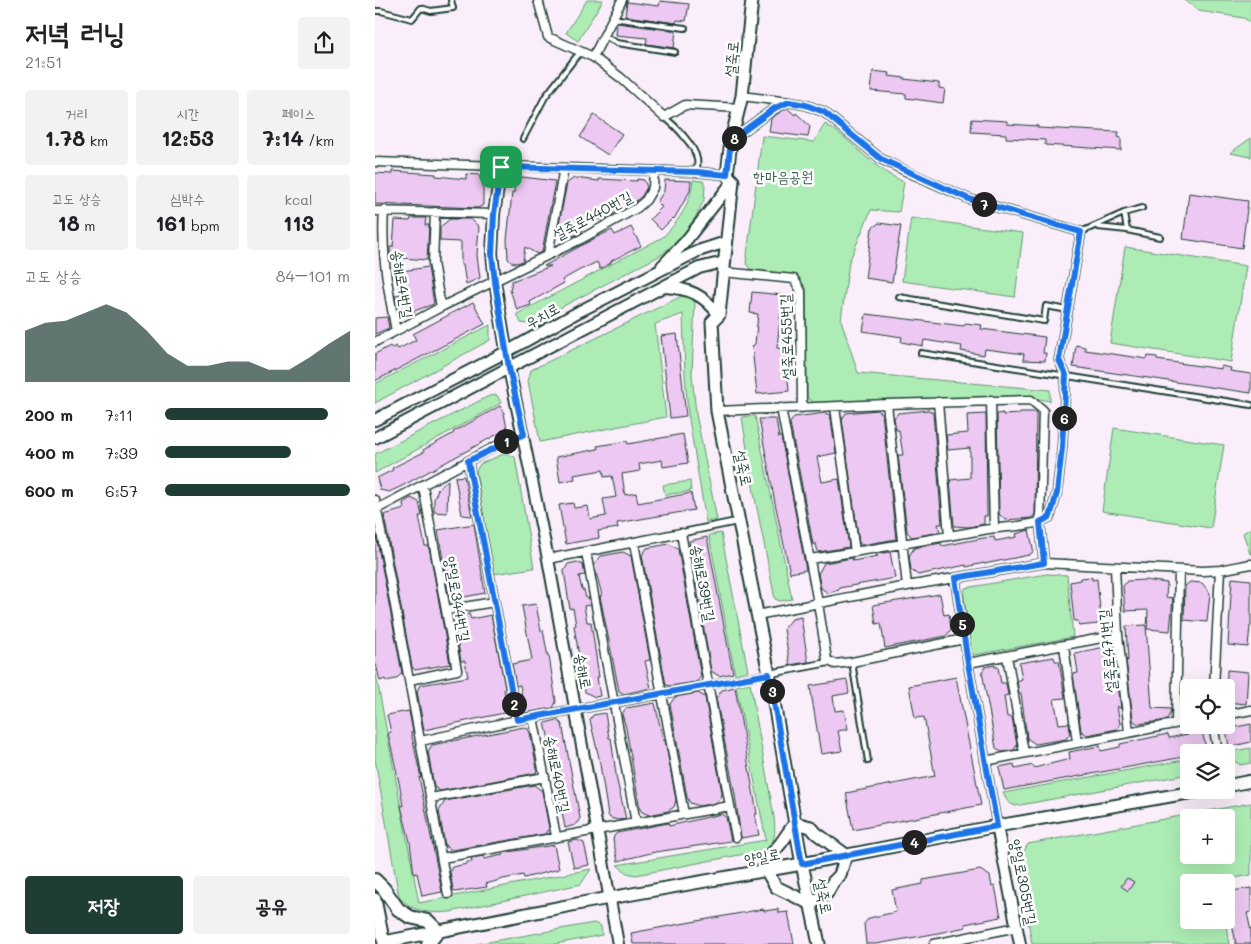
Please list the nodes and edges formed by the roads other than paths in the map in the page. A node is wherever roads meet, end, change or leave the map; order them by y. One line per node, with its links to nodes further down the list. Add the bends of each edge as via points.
1 (451, 0): 5 (lane, via 453,8 431,11 421,8 412,19)
2 (538, 0): 9 (street, via 548,37)
3 (621, 0): 6 (street)
4 (752, 0): 12 (main road, 설죽로)
5 (375, 11)
6 (612, 18): 7 (lane); 8 (street)
7 (685, 28)
8 (604, 36): 10 (lane, via 617,43); 11 (street)
9 (581, 52): 11 (street); 16 (lane, via 545,97)
10 (675, 52)
11 (593, 58): 15 (street, via 621,78)
12 (742, 96): 13 (street); 14 (main road, 설죽로)
13 (789, 102): 17 (street, via 775,108); 32 (street, via 824,112 881,159 960,195)
14 (740, 108): 15 (street, via 685,105); 17 (main road, 설죽로)
15 (664, 117): 22 (lane, via 693,149)
16 (523, 139)
17 (731, 140): 23 (main road, 설죽로)
18 (375, 162): 19 (street, 설죽로440번길)
19 (501, 167): 20 (street, 설죽로440번길); 29 (street, 송해로)
20 (564, 168): 21 (street, 설죽로440번길); 35 (street, 설죽로440번길)
21 (654, 171): 22 (street, 설죽로440번길); 35 (street, 설죽로440번길, via 653,188 637,208)
22 (697, 172): 23 (street, 설죽로440번길)
23 (730, 178): 34 (main road, 설죽로); 37 (street, via 685,242)
24 (1142, 208): 28 (lane)
25 (384, 210): 26 (street); 27 (street); 44 (street, 송해로4번길, via 382,238)
26 (375, 211)
27 (435, 212): 29 (street); 41 (street, via 433,262)
28 (1124, 213): 30 (lane); 31 (lane)
29 (494, 214): 38 (street, 송해로, via 492,254)
30 (1096, 226): 31 (lane); 32 (lane)
31 (1127, 230): 33 (lane)
32 (1081, 232): 42 (street)
33 (1160, 237)
34 (726, 242): 36 (main road, 설죽로); 37 (street, 우치로, via 698,251)
35 (548, 254): 38 (street, 설죽로440번길)
36 (723, 266): 39 (street, 우치로, via 699,268); 43 (main road, 설죽로); 56 (street, 설죽로455번길, via 794,279 801,290)
37 (653, 274): 46 (street, 우치로)
38 (495, 282): 41 (street); 46 (street, 송해로)
39 (663, 287): 43 (street, via 691,291); 48 (street, 우치로)
40 (899, 297): 42 (lane, via 1044,321 1046,306)
41 (441, 307): 44 (street)
42 (1068, 310): 49 (street, via 1059,360)
43 (719, 315): 57 (main road, 설죽로, via 712,322)
44 (396, 332): 45 (street)
45 (375, 342)
46 (506, 352): 48 (street, 송해로); 58 (street, 우치로)
47 (921, 353): 49 (lane)
48 (509, 368): 59 (street, 송해로); 60 (street, 우치로)
49 (1066, 375): 53 (lane); 66 (street, via 1057,493 1050,517)
50 (991, 400): 51 (street); 66 (street, via 1031,400 1043,410); 67 (street)
51 (938, 402): 52 (street); 69 (street)
52 (887, 404): 54 (street); 71 (street)
53 (1251, 404)
54 (835, 407): 56 (street); 73 (street)
55 (781, 408): 56 (street); 57 (street); 74 (street)
56 (802, 408)
57 (717, 411): 65 (main road, 설죽로)
58 (375, 420)
59 (524, 434): 61 (street); 75 (street, 송해로)
60 (375, 438)
61 (468, 461): 62 (street); 83 (street)
62 (423, 486): 64 (street); 85 (street, 양일로344번길)
63 (375, 500): 64 (street)
64 (377, 509): 96 (street)
65 (739, 521): 68 (street); 86 (main road, 설죽로)
66 (1040, 522): 67 (street); 76 (street)
67 (994, 528): 69 (street)
68 (681, 534): 70 (street, 송해로39번길); 97 (street, 송해로39번길)
69 (949, 536): 71 (street)
70 (634, 543): 72 (street, 송해로39번길); 98 (street)
71 (902, 545): 73 (street); 82 (street)
72 (586, 552): 75 (street, 송해로39번길); 99 (street)
73 (855, 552): 74 (street)
74 (810, 559): 84 (street)
75 (549, 560): 100 (street, 송해로)
76 (1044, 563): 78 (street); 81 (street)
77 (1251, 564): 80 (street)
78 (1115, 567): 79 (street); 87 (street, 설죽로471번길)
79 (1179, 570): 80 (street); 105 (street)
80 (1220, 570): 95 (street)
81 (955, 578): 82 (street); 88 (street)
82 (907, 586): 84 (street)
83 (494, 602): 85 (street); 104 (street)
84 (818, 603): 86 (street); 91 (street, via 827,660)
85 (446, 610): 96 (street, 양일로344번길, via 457,670)
86 (757, 615): 94 (main road, 설죽로)
87 (1118, 635): 89 (street); 107 (street, 설죽로471번길)
88 (964, 639): 92 (street); 93 (street)
89 (1064, 646): 90 (street); 109 (street)
90 (1007, 656): 93 (street); 110 (street)
91 (831, 662): 92 (street); 94 (street)
92 (851, 662): 111 (lane)
93 (968, 663): 112 (street)
94 (769, 674): 97 (street); 121 (main road, 설죽로)
95 (1214, 679)
96 (409, 680): 108 (street)
97 (709, 685): 98 (street); 118 (street, 송해로39번길)
98 (662, 694): 99 (street); 119 (street)
99 (613, 703): 100 (street); 120 (street)
100 (576, 710): 103 (street, 송해로40번길); 123 (street, 송해로)
101 (1251, 710): 102 (street)
102 (1235, 713)
103 (533, 717): 104 (street, 송해로40번길); 113 (street, 송해로40번길)
104 (517, 720): 108 (street, 송해로40번길)
105 (1176, 722): 106 (street); 107 (street)
106 (1180, 722)
107 (1129, 732): 109 (street)
108 (421, 741): 117 (street)
109 (1077, 742): 110 (street)
110 (1024, 753): 112 (street)
111 (868, 760)
112 (985, 761): 122 (street)
113 (545, 777): 117 (street); 124 (street, 송해로40번길)
114 (1251, 782): 115 (main road)
115 (1235, 785)
116 (1180, 794): 122 (main road, 양일로)
117 (431, 798): 127 (street)
118 (730, 806): 119 (street); 125 (street, 송해로39번길)
119 (684, 814): 120 (street)
120 (636, 823): 123 (street)
121 (795, 823): 126 (main road, via 811,827); 128 (main road, 설죽로); 129 (main road, via 771,855)
122 (997, 826): 126 (main road, 양일로); 135 (street, 양일로305번길)
123 (597, 829): 124 (street); 132 (street, 송해로)
124 (556, 836): 127 (street)
125 (736, 837)
126 (846, 855): 128 (main road, 양일로); 134 (main road, via 827,893)
127 (442, 858): 131 (street)
128 (802, 864): 129 (main road, 양일로); 134 (main road, 설죽로)
129 (766, 870): 132 (main road, 양일로); 134 (main road, via 776,887)
130 (375, 880): 136 (main road, via 398,910 428,921)
131 (448, 894)
132 (610, 898): 136 (main road, 양일로); 140 (street, 송해로)
133 (375, 899): 138 (main road)
134 (811, 904): 141 (main road, 설죽로)
135 (1017, 927): 137 (street); 143 (street, 양일로305번길)
136 (438, 931): 138 (main road, 양일로); 139 (main road)
137 (949, 942): 142 (street)
138 (384, 943)
139 (428, 944)
140 (618, 944)
141 (819, 944)
142 (934, 944)
143 (1021, 944)

